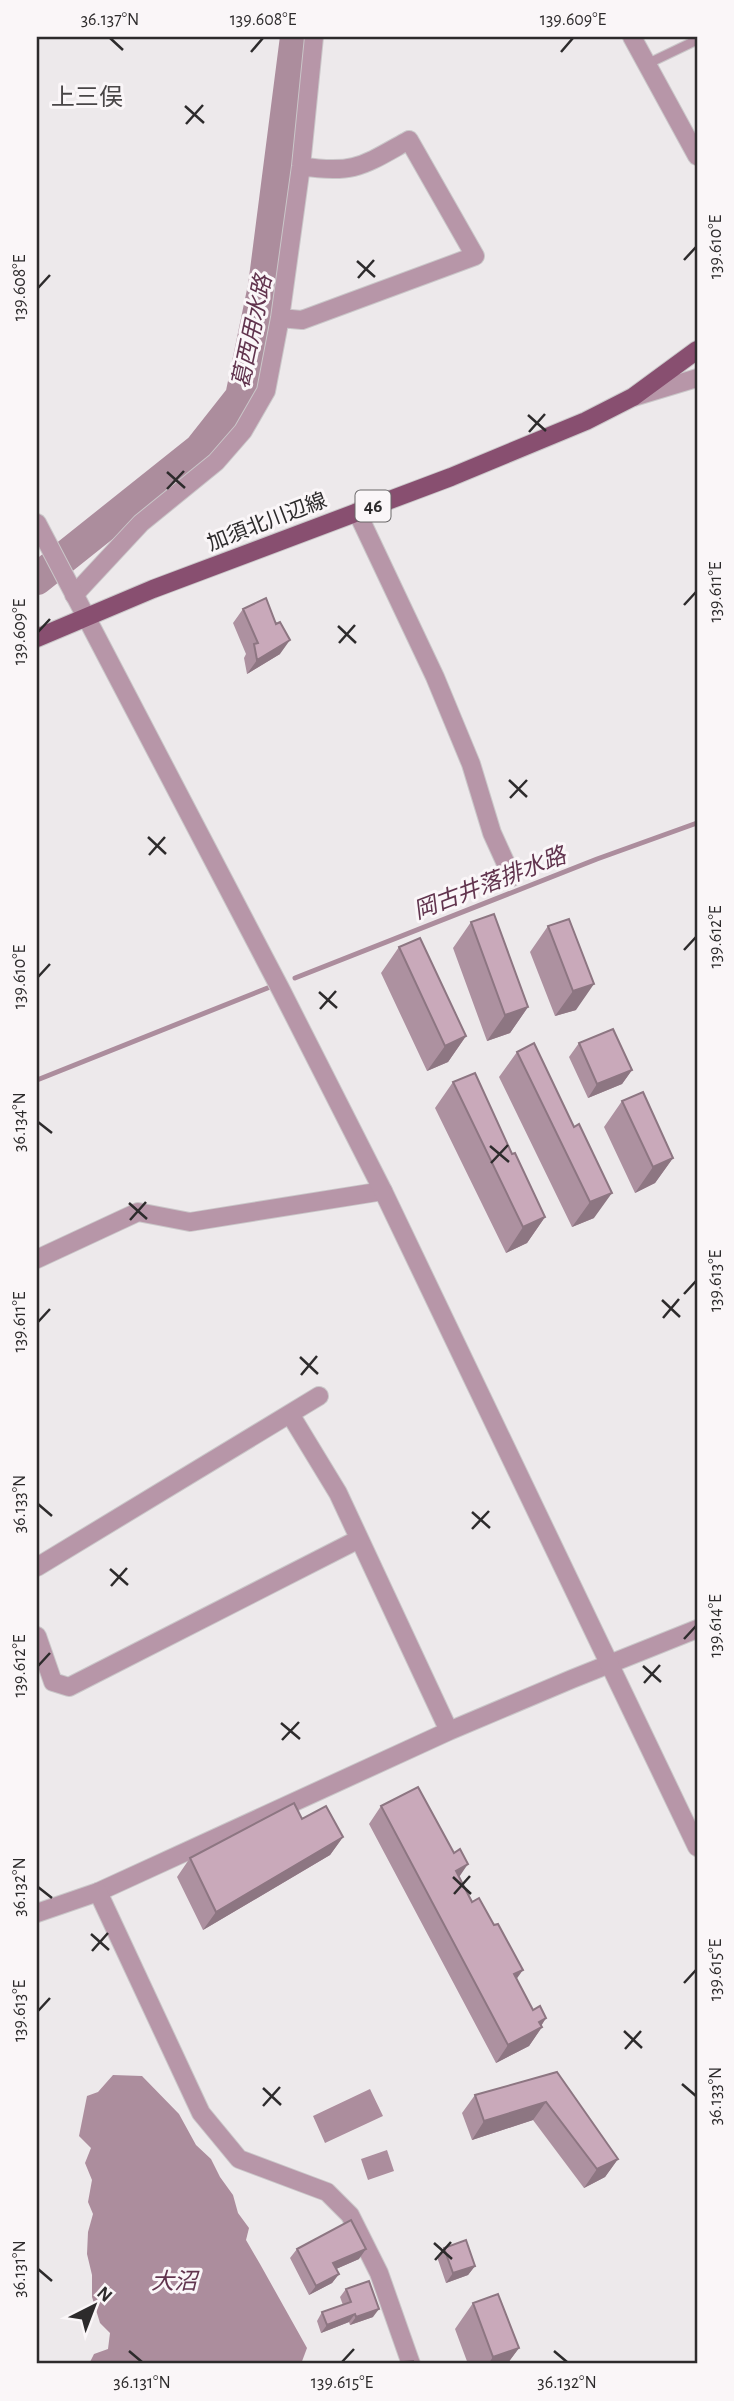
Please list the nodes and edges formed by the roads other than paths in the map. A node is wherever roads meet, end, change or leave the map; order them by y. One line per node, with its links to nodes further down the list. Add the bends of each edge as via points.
1 (314, 37): 6 (street)
2 (632, 37): 4 (street)
3 (697, 40): 4 (lane)
4 (647, 64): 5 (street)
5 (697, 156)
6 (301, 166): 7 (street); 7 (street, via 330,171 362,167 409,140 475,256 302,320)
7 (280, 318): 13 (street, via 266,391 243,431 216,462 128,536)
8 (697, 350): 10 (main road, 加須北川辺線 / 46)
9 (697, 378): 10 (street)
10 (633, 397): 11 (main road, 加須北川辺線 / 46, via 464,472)
11 (357, 512): 14 (main road, 加須北川辺線 / 46); 16 (street, via 435,677)
12 (41, 531): 13 (street)
13 (74, 595): 14 (street)
14 (85, 617): 15 (main road, 加須北川辺線 / 46); 17 (street)
15 (37, 638)
16 (512, 877)
17 (383, 1191): 18 (street, via 190,1222 138,1212); 25 (street)
18 (37, 1259)
19 (319, 1396): 20 (street)
20 (290, 1414): 21 (street, via 338,1493); 22 (street)
21 (359, 1539): 24 (street, via 69,1687 53,1682); 26 (street)
22 (37, 1567)
23 (697, 1629): 25 (street)
24 (37, 1636)
25 (611, 1665): 26 (street); 27 (street)
26 (449, 1731): 28 (street)
27 (697, 1847)
28 (98, 1892): 29 (street); 30 (street, via 201,2113 239,2159 327,2192 350,2215 379,2273)
29 (37, 1913)
30 (411, 2364)

